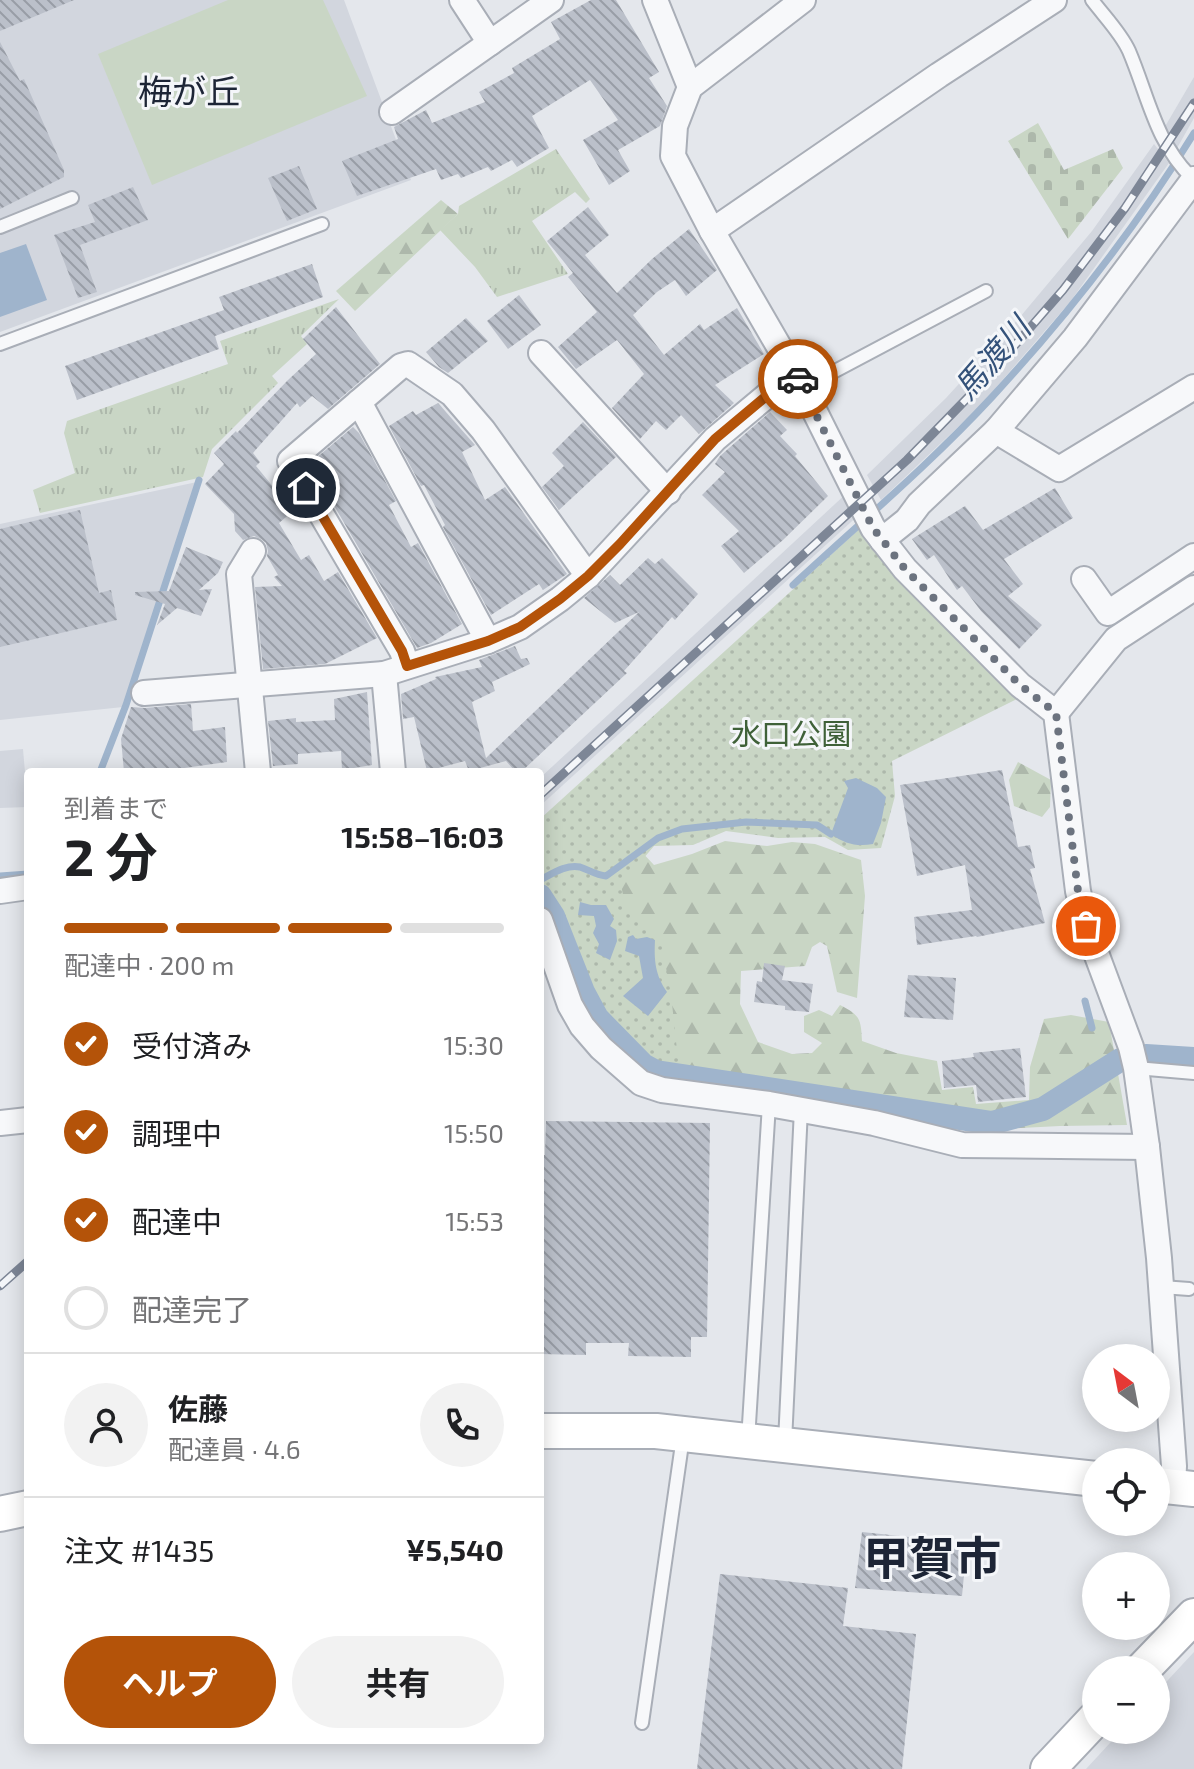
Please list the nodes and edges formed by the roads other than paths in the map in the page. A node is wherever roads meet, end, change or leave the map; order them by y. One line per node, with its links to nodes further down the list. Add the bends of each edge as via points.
1 (462, 0): 7 (street)
2 (551, 0): 7 (street)
3 (655, 0): 8 (street)
4 (803, 0): 8 (street)
5 (1054, 0): 14 (street)
6 (1092, 0): 10 (lane, via 1128,48 1156,124)
7 (490, 43): 9 (street)
8 (690, 87): 14 (street, via 675,126 673,156)
9 (392, 112)
10 (1190, 176): 21 (street, via 1075,338)
11 (72, 198): 13 (lane)
12 (322, 224): 16 (lane)
13 (0, 227)
14 (712, 231): 18 (street)
15 (986, 291): 18 (lane)
16 (0, 344)
17 (541, 353): 22 (street)
18 (799, 380): 22 (street, via 715,439); 23 (street)
19 (1194, 387): 21 (street, via 1059,469)
20 (359, 402): 26 (street, via 408,364 452,394); 29 (street); 30 (street, via 290,461)
21 (996, 431): 23 (street, via 907,520)
22 (668, 492): 26 (street)
23 (873, 526): 34 (street, via 905,569 1009,674)
24 (253, 551): 32 (street, via 239,574)
25 (1194, 556): 27 (street, via 1108,613)
26 (588, 576): 29 (street, via 520,627)
27 (1084, 579)
28 (1194, 588): 34 (street, via 1116,639)
29 (488, 641): 30 (street)
30 (407, 666): 31 (street)
31 (384, 674): 32 (street); 36 (street)
32 (250, 684): 33 (street); 35 (street)
33 (144, 693)
34 (1056, 713): 40 (street, via 1078,891)
35 (258, 768)
36 (393, 768)
37 (24, 888): 38 (street)
38 (0, 891)
39 (544, 931): 42 (street, via 582,1026 641,1083)
40 (1134, 1059): 41 (lane); 46 (street)
41 (1194, 1073)
42 (769, 1104): 43 (street); 51 (lane)
43 (801, 1109): 46 (street, via 962,1145); 52 (lane)
44 (24, 1120): 45 (street)
45 (0, 1123)
46 (1147, 1147): 47 (street)
47 (1162, 1287): 48 (lane); 54 (street)
48 (1189, 1289)
49 (544, 1431): 50 (street)
50 (684, 1434): 51 (street); 59 (lane)
51 (748, 1442): 52 (street)
52 (785, 1445): 53 (street)
53 (1082, 1477)
54 (1174, 1487)
55 (24, 1509): 56 (street)
56 (0, 1514)
57 (1194, 1616): 58 (street)
58 (1155, 1656)
59 (642, 1723)
60 (1082, 1733): 61 (street)
61 (1048, 1769)

